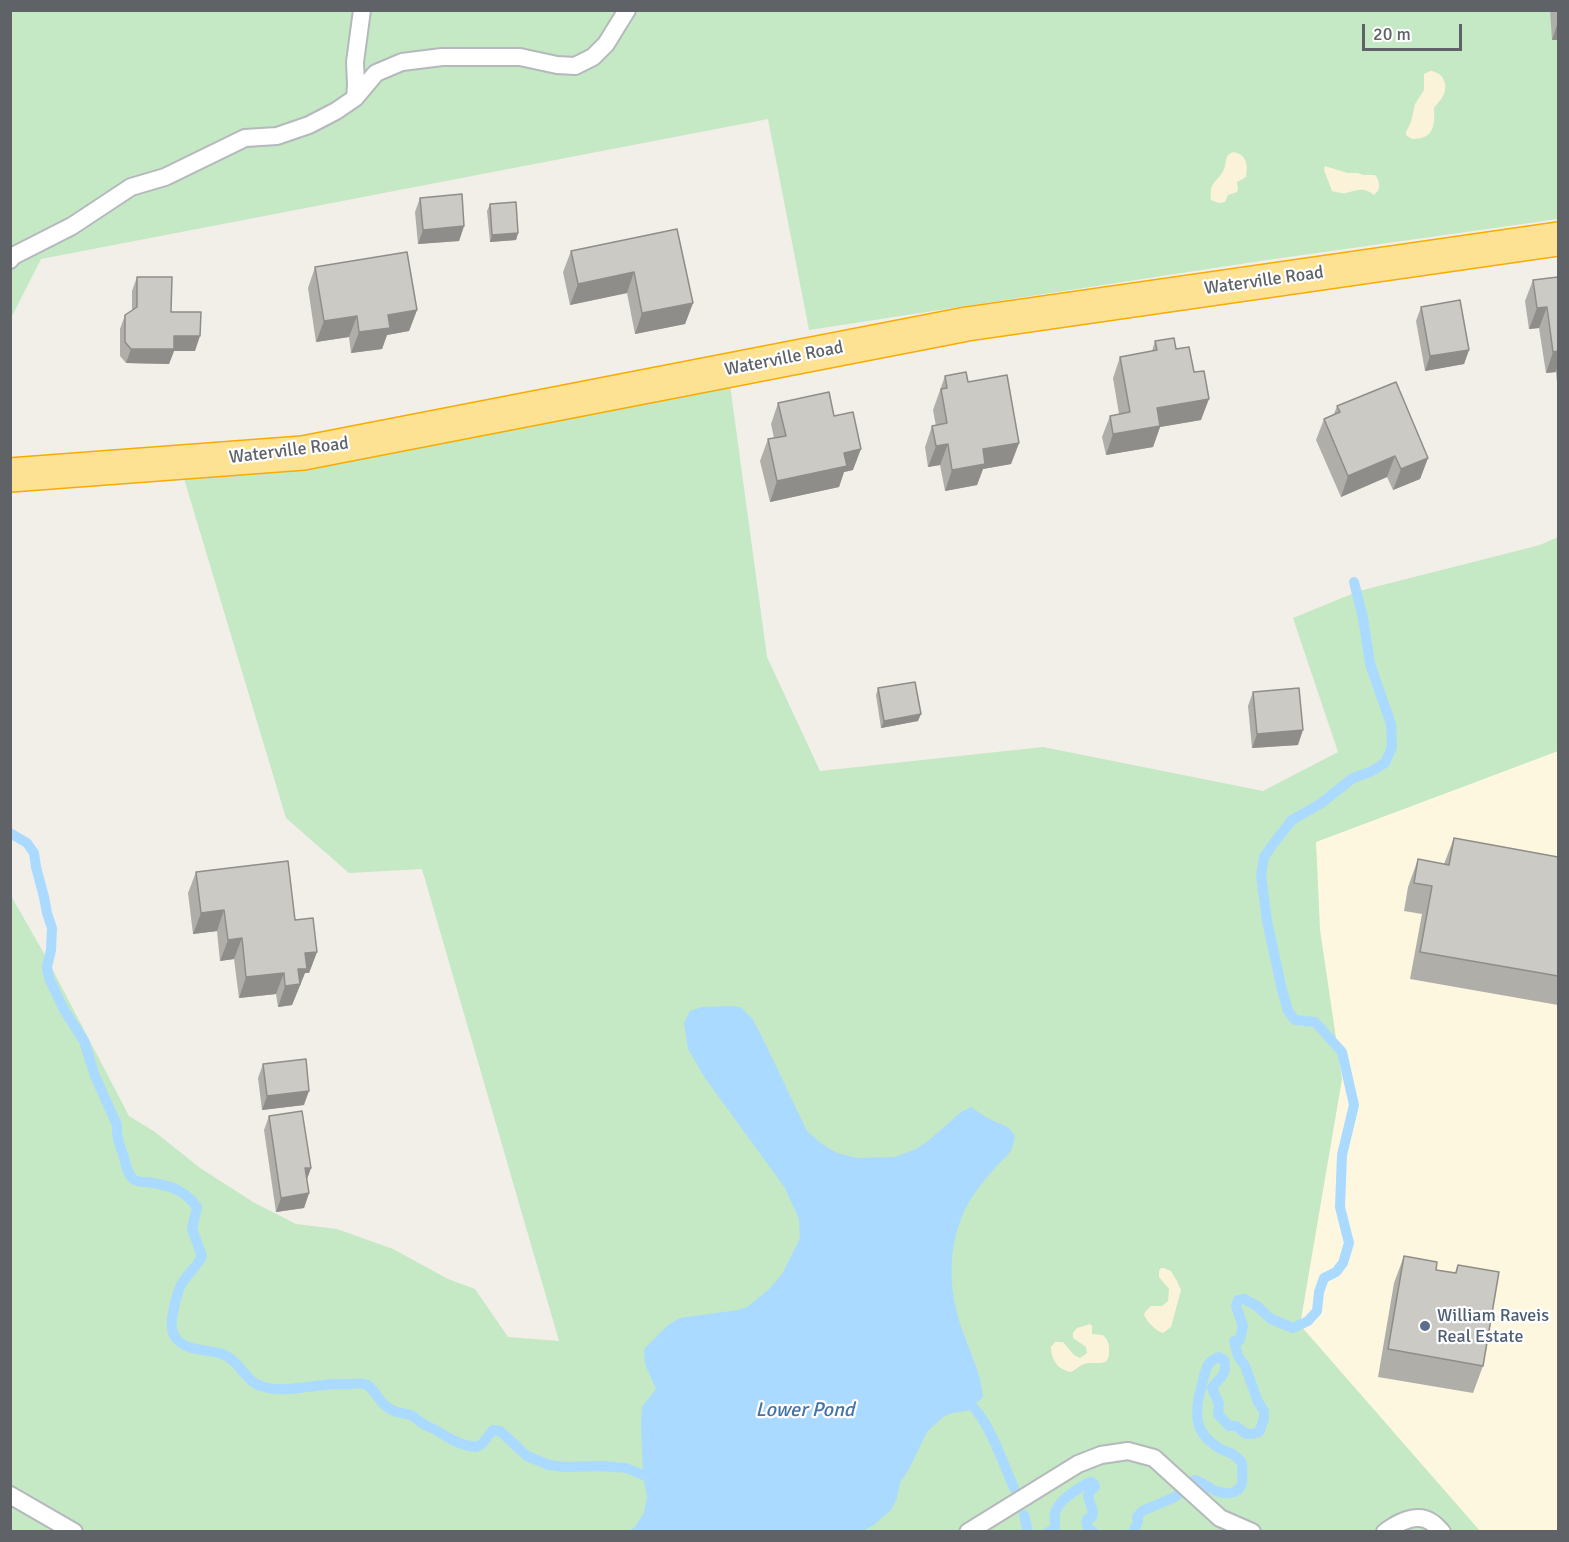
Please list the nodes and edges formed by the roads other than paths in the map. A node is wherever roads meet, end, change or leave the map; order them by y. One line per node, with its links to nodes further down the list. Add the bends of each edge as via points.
1 (362, 10): 3 (lane)
2 (627, 10): 3 (lane, via 600,51 575,66 520,57 442,57 402,62 376,73)
3 (355, 98): 5 (lane, via 309,125 277,136 244,138 165,177 131,187)
4 (1558, 239): 6 (highway, Waterville Road, via 967,324 303,453)
5 (10, 260)
6 (10, 475)
7 (10, 1495): 8 (lane)
8 (74, 1532)
9 (968, 1532): 10 (lane, via 1078,1464 1128,1451 1154,1458 1220,1518)
10 (1252, 1532)
11 (1385, 1532): 12 (lane, via 1398,1522 1413,1518 1429,1520)
12 (1442, 1532)

